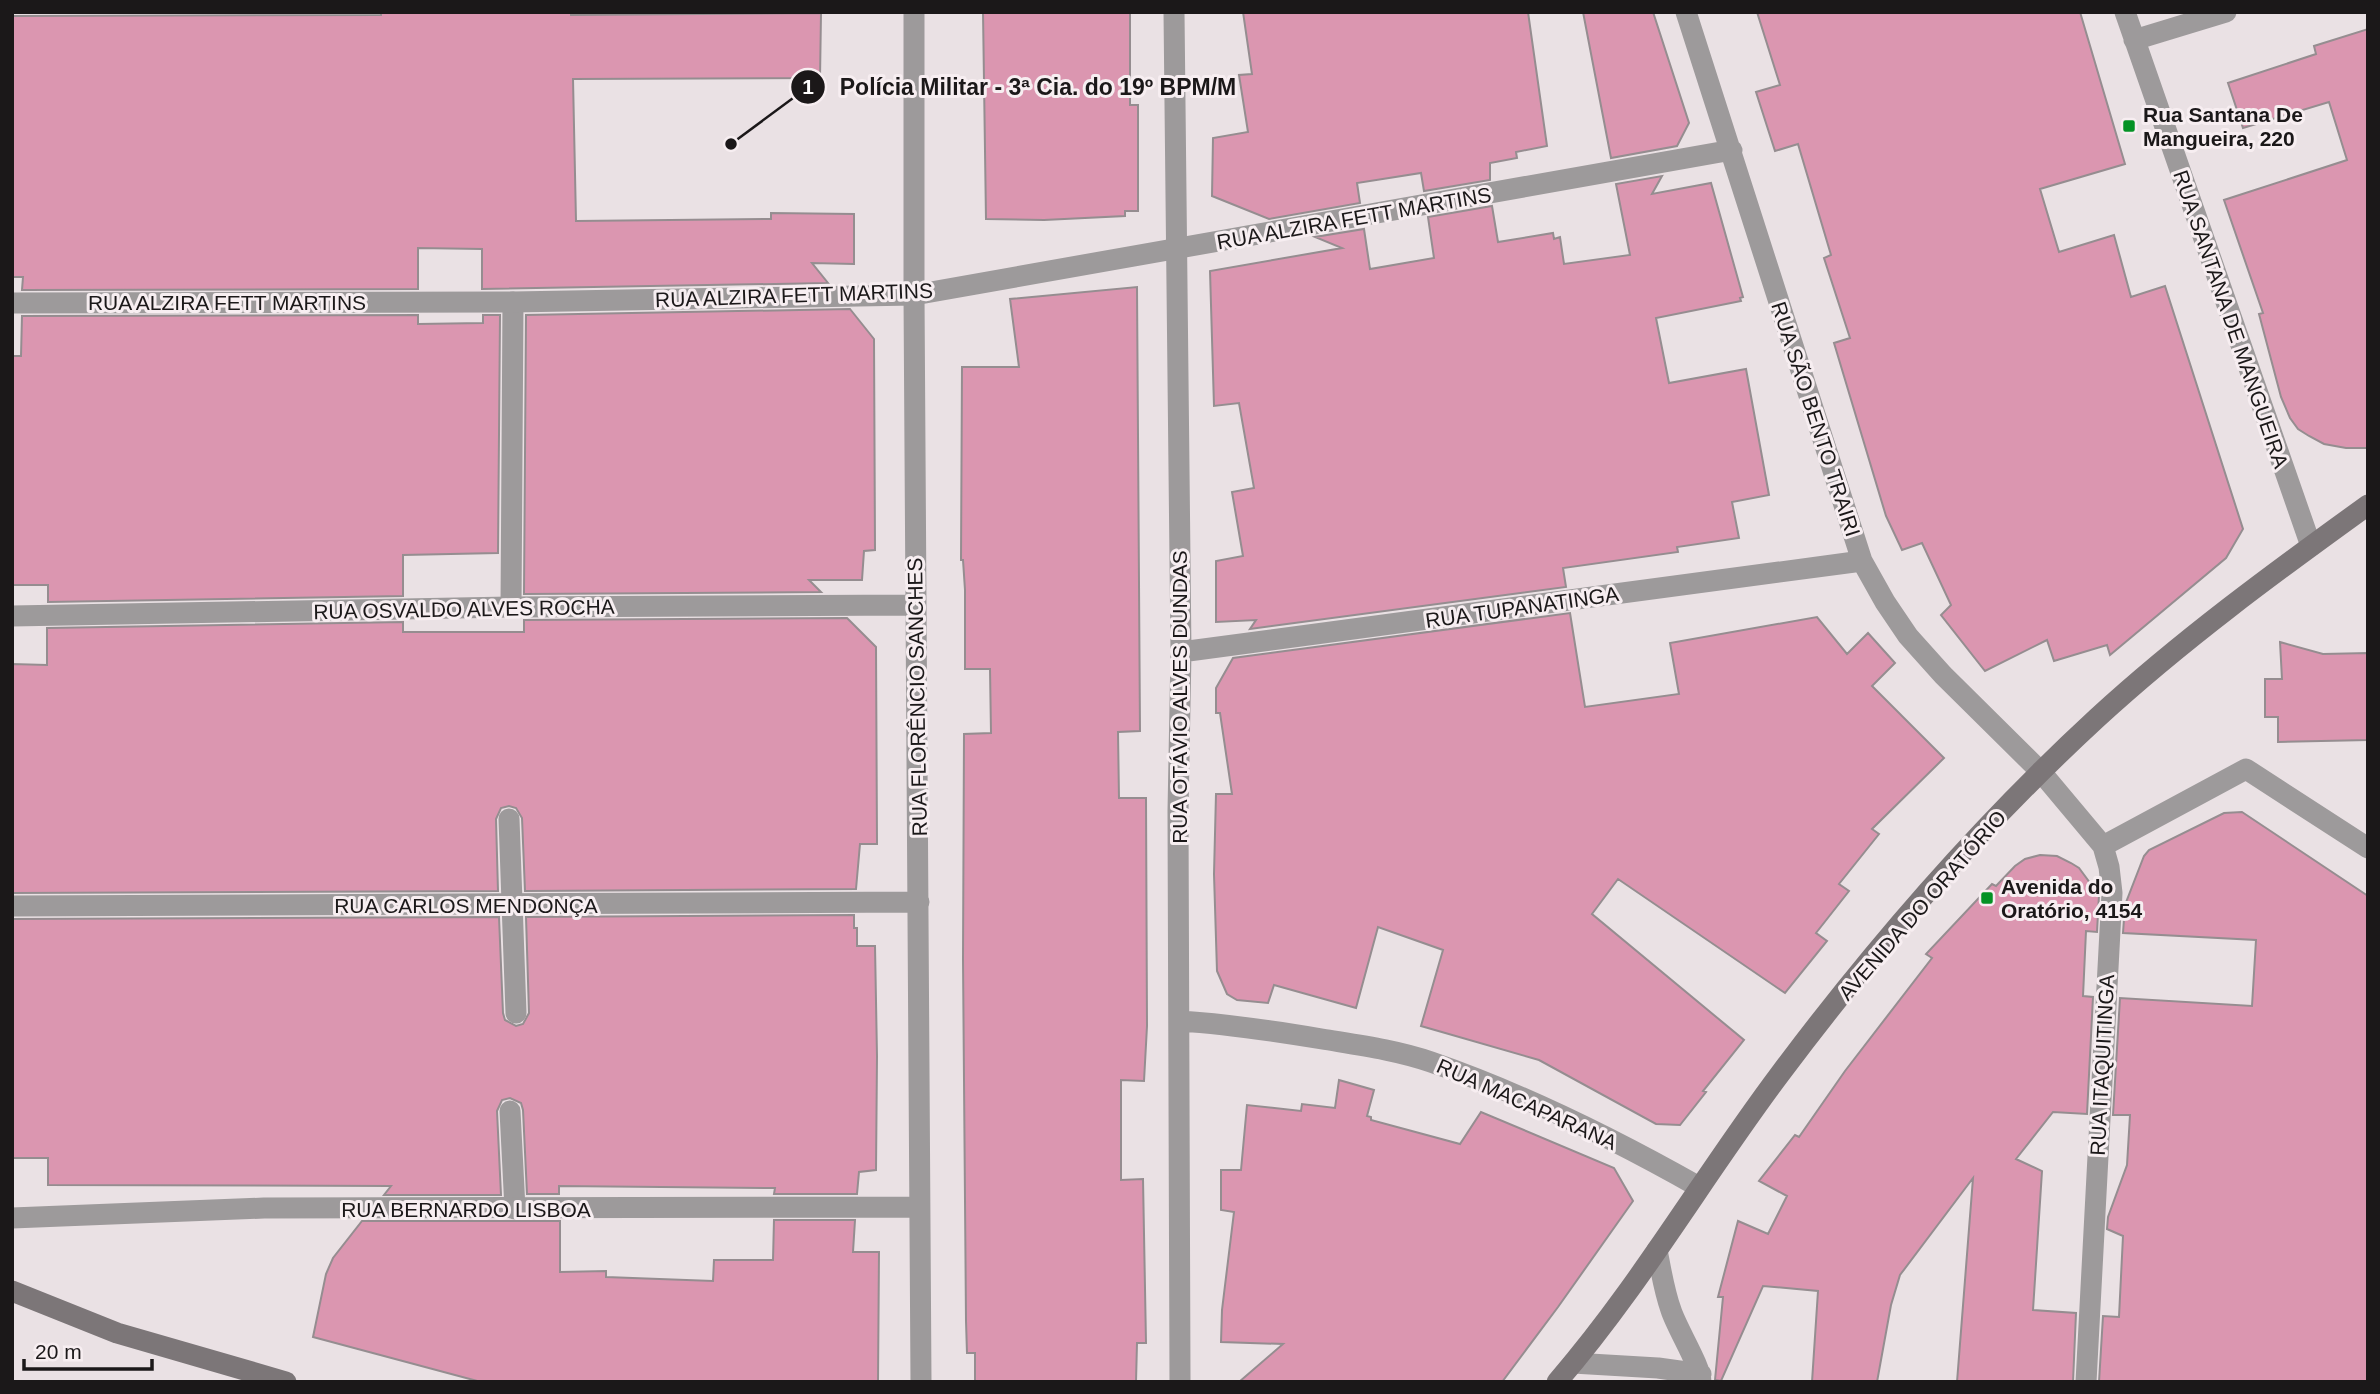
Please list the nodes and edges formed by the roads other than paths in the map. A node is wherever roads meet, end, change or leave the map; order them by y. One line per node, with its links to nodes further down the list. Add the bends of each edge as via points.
1 (914, 12): 9 (street, RUA FLORÊNCIO SANCHES)
2 (1174, 12): 8 (street, RUA OTÁVIO ALVES DUNDAS)
3 (1686, 12): 7 (street, RUA SÃO BENTO TRAIRI)
4 (2125, 12): 6 (street, RUA SANTANA DE MANGUEIRA)
5 (2226, 12): 6 (street)
6 (2134, 40): 13 (street, RUA SANTANA DE MANGUEIRA)
7 (1731, 150): 8 (street, RUA ALZIRA FETT MARTINS); 14 (street, RUA SÃO BENTO TRAIRI)
8 (1177, 249): 9 (street, RUA ALZIRA FETT MARTINS); 18 (street, RUA OTÁVIO ALVES DUNDAS)
9 (914, 295): 10 (street, RUA ALZIRA FETT MARTINS); 15 (street, RUA FLORÊNCIO SANCHES)
10 (513, 302): 11 (street, RUA ALZIRA FETT MARTINS); 16 (street)
11 (12, 303)
12 (2368, 505): 13 (main road, AVENIDA DO ORATÓRIO)
13 (2311, 546): 19 (main road, AVENIDA DO ORATÓRIO, via 2190,636)
14 (1862, 561): 18 (street, RUA TUPANATINGA); 19 (street, RUA SÃO BENTO TRAIRI, via 1908,636)
15 (916, 605): 16 (street, RUA OSVALDO ALVES ROCHA); 23 (street, RUA FLORÊNCIO SANCHES)
16 (511, 607): 17 (street, RUA OSVALDO ALVES ROCHA)
17 (12, 617)
18 (1181, 652): 27 (street, RUA OTÁVIO ALVES DUNDAS)
19 (2041, 772): 21 (street, RUA ITAQUITINGA); 29 (main road, AVENIDA DO ORATÓRIO, via 1972,843 1862,970)
20 (509, 819): 24 (street)
21 (2103, 846): 22 (street, via 2246,769); 41 (street, RUA ITAQUITINGA, via 2112,893)
22 (2368, 848)
23 (919, 902): 24 (street, RUA CARLOS MENDONÇA); 30 (street, RUA FLORÊNCIO SANCHES)
24 (512, 904): 25 (street, RUA CARLOS MENDONÇA); 26 (street)
25 (12, 906)
26 (516, 1013)
27 (1180, 1021): 29 (street, RUA MACAPARANA, via 1231,1024 1429,1061 1540,1105); 39 (street, RUA OTÁVIO ALVES DUNDAS)
28 (510, 1111): 31 (street)
29 (1699, 1188): 33 (main road, AVENIDA DO ORATÓRIO)
30 (919, 1207): 31 (street, RUA BERNARDO LISBOA); 38 (street, RUA FLORÊNCIO SANCHES)
31 (515, 1209): 32 (street, RUA BERNARDO LISBOA, via 264,1208)
32 (12, 1218)
33 (1657, 1250): 35 (main road, AVENIDA DO ORATÓRIO); 36 (street, via 1671,1311)
34 (12, 1291): 37 (main road, via 117,1333)
35 (1573, 1363): 36 (street, via 1616,1364); 40 (main road, AVENIDA DO ORATÓRIO)
36 (1701, 1378)
37 (286, 1382)
38 (921, 1382)
39 (1180, 1382)
40 (1557, 1382)
41 (2086, 1382)

